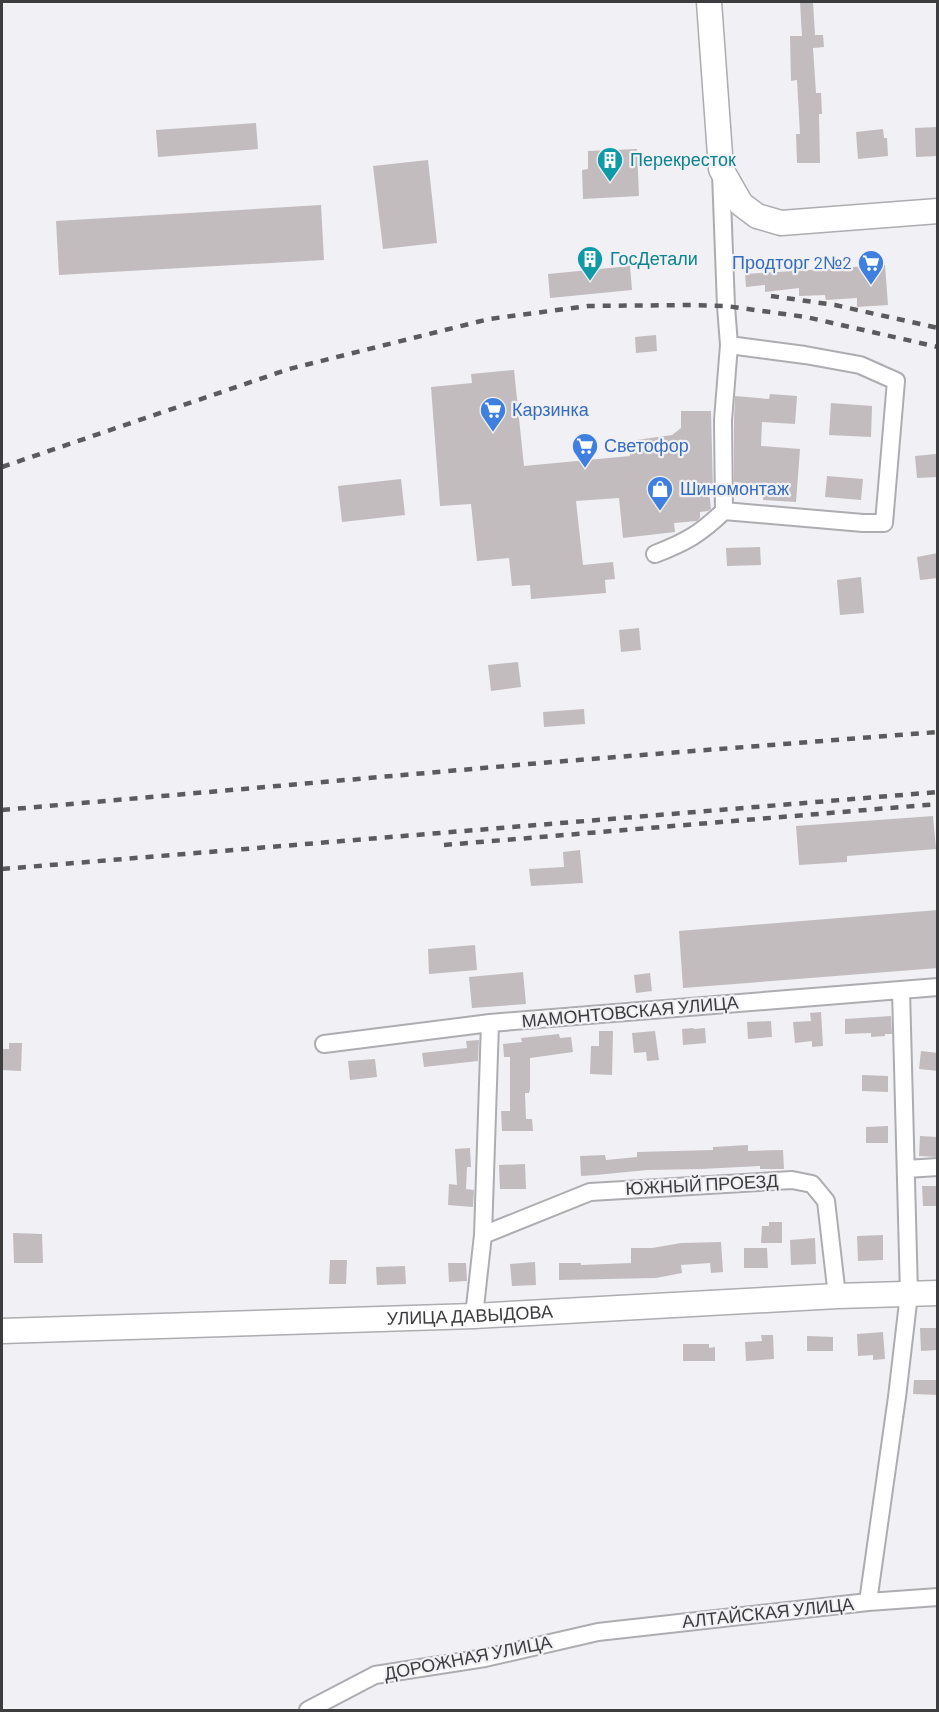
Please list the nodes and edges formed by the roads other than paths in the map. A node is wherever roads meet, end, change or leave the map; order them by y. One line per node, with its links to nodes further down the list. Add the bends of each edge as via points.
1 (709, 2): 2 (main road)
2 (721, 169): 3 (main road, via 741,204 758,216 781,223); 4 (street)
3 (938, 211)
4 (729, 345): 5 (street, via 723,420); 5 (street, via 860,366 896,381 884,523)
5 (724, 511): 6 (street, via 697,535)
6 (655, 554)
7 (938, 987): 8 (street, МАМОНТОВСКАЯ УЛИЦА)
8 (902, 990): 9 (street, МАМОНТОВСКАЯ УЛИЦА); 12 (street)
9 (490, 1023): 10 (street, МАМОНТОВСКАЯ УЛИЦА); 13 (street)
10 (324, 1044)
11 (938, 1167): 12 (street)
12 (906, 1169): 15 (street)
13 (483, 1235): 16 (street, ЮЖНЫЙ ПРОЕЗД, via 590,1192 792,1179 812,1184 826,1201); 17 (street)
14 (938, 1293): 15 (main road, УЛИЦА ДАВЫДОВА)
15 (909, 1294): 16 (main road, УЛИЦА ДАВЫДОВА); 20 (street)
16 (837, 1296): 17 (main road, УЛИЦА ДАВЫДОВА)
17 (474, 1316): 18 (main road, УЛИЦА ДАВЫДОВА)
18 (2, 1331)
19 (938, 1597): 20 (street, АЛТАЙСКАЯ УЛИЦА)
20 (868, 1602): 21 (street, АЛТАЙСКАЯ УЛИЦА)
21 (598, 1632): 22 (street, ДОРОЖНАЯ УЛИЦА, via 485,1658 375,1675)
22 (309, 1710)

